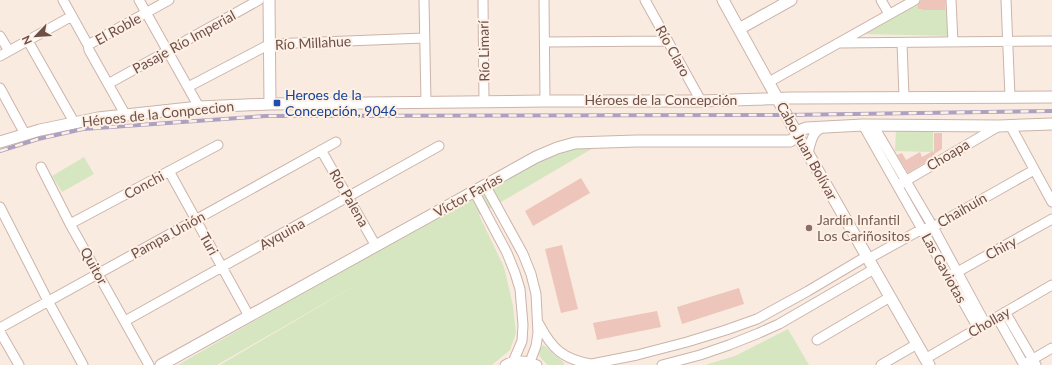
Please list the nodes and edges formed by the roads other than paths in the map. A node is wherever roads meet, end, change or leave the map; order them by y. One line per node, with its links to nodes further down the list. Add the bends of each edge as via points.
1 (63, 0): 18 (street)
2 (140, 0): 16 (street)
3 (169, 0): 16 (street, El Roble)
4 (260, 0): 33 (street, Pasaje Río Imperial)
5 (270, 0): 30 (street)
6 (424, 0): 21 (street)
7 (483, 0): 46 (street, Río Limarí)
8 (544, 0): 25 (street)
9 (646, 0): 23 (street, Río Claro)
10 (723, 0): 19 (street, Cabo Juan Bolívar)
11 (791, 0): 19 (street)
12 (881, 0): 17 (street)
13 (915, 0): 17 (street)
14 (951, 0): 26 (street)
15 (1006, 0): 27 (street)
16 (146, 13): 31 (street, El Roble); 33 (street)
17 (889, 14): 28 (street)
18 (72, 16): 22 (street); 31 (street)
19 (739, 29): 35 (street, Cabo Juan Bolívar)
20 (0, 36): 32 (street)
21 (424, 38): 30 (street, Río Millahue); 45 (street)
22 (28, 41): 32 (street); 50 (street)
23 (668, 41): 25 (street); 44 (street, Río Claro)
24 (1052, 41): 27 (street)
25 (545, 42): 43 (street)
26 (954, 42): 27 (street); 29 (street)
27 (1008, 42): 39 (street)
28 (838, 43): 29 (street); 35 (street)
29 (902, 43): 41 (street)
30 (270, 44): 38 (street, Río Millahue); 47 (street)
31 (88, 45): 36 (street)
32 (9, 51): 34 (street)
33 (168, 51): 36 (street, Pasaje Río Imperial); 38 (street)
34 (0, 56)
35 (768, 82): 42 (street, Cabo Juan Bolívar)
36 (108, 84): 49 (street)
37 (0, 88): 56 (street)
38 (188, 88): 48 (street)
39 (1010, 97): 40 (street, Héroes de la Concepción); 41 (street, Héroes de la Concepción)
40 (1052, 97)
41 (904, 98): 42 (street, Héroes de la Concepción)
42 (778, 99): 44 (street, Héroes de la Concepción); 55 (street, Cabo Juan Bolívar)
43 (545, 101): 44 (street, Héroes de la Concepción); 46 (street, Héroes de la Concepción)
44 (701, 101)
45 (426, 102): 46 (street, Héroes de la Concepción); 47 (street, Héroes de la Concepción)
46 (484, 102)
47 (270, 104): 48 (street, Héroes de la Conpcecion)
48 (199, 107): 49 (street, Héroes de la Conpcecion)
49 (125, 114): 50 (street, Héroes de la Conpcecion)
50 (74, 122): 56 (street, Héroes de la Conpcecion)
51 (1052, 124): 53 (street)
52 (868, 125): 53 (street); 54 (street); 66 (street, Las Gaviotas); 68 (street, Las Gaviotas)
53 (1005, 125): 64 (street); 66 (street, Choapa)
54 (825, 126): 55 (street, via 806,128); 62 (street, via 815,133)
55 (800, 133): 62 (street, Cabo Juan Bolívar); 67 (street, Víctor Farías, via 790,141 575,143 536,157)
56 (25, 134): 57 (street, Héroes de la Conpcecion)
57 (0, 142)
58 (336, 142): 61 (street, Pampa Unión)
59 (218, 145): 65 (street, Conchi)
60 (439, 146): 70 (street, Ayquina)
61 (321, 150): 70 (street, Río Palena); 74 (street, Pampa Unión)
62 (808, 153): 81 (street, Cabo Juan Bolívar)
63 (41, 167): 75 (street, Quitor)
64 (1034, 170): 71 (street); 76 (street, Chaihuín)
65 (169, 171): 74 (street, Turi); 75 (street, Conchi)
66 (906, 180): 68 (street, Choapa); 76 (street, Las Gaviotas)
67 (485, 185): 69 (street, Víctor Farías); 78 (street)
68 (897, 185): 77 (street, Las Gaviotas)
69 (474, 191): 79 (street); 80 (street, Víctor Farías)
70 (348, 197): 80 (street, Río Palena); 82 (street, Ayquina)
71 (1052, 202)
72 (0, 207): 88 (street)
73 (1052, 219): 85 (street, Chiry)
74 (196, 220): 82 (street, Turi); 84 (street, Pampa Unión)
75 (70, 224): 84 (street, Quitor)
76 (932, 227): 77 (street, Chaihuín); 85 (street, Las Gaviotas)
77 (922, 229): 81 (street, Chaihuín); 85 (street, Las Gaviotas)
78 (514, 238): 79 (street); 93 (street, via 531,274 536,294)
79 (502, 244): 102 (street, via 515,273 522,304 522,341)
80 (376, 246): 90 (street, Víctor Farías)
81 (868, 258): 83 (street, Cabo Juan Bolívar); 108 (street, Chaihuín, via 757,319 687,342)
82 (222, 267): 90 (street, Turi); 92 (street, Ayquina)
83 (874, 269): 87 (street, Cabo Juan Bolívar); 109 (street, via 779,324 729,345)
84 (98, 274): 88 (street, Pampa Unión); 92 (street, Quitor)
85 (953, 275): 94 (street, Las Gaviotas)
86 (1052, 284): 89 (street, Chollay)
87 (890, 297): 97 (street); 98 (street, Cabo Juan Bolívar)
88 (48, 301): 95 (street, Pampa Unión); 105 (street)
89 (1006, 312): 91 (street, Chollay); 101 (street)
90 (249, 316): 107 (street, Víctor Farías)
91 (997, 317): 94 (street, Chollay); 111 (street)
92 (125, 321): 106 (street, Quitor)
93 (537, 321): 103 (street, via 538,333); 108 (street, via 553,347 577,362)
94 (981, 326): 100 (street, Chollay)
95 (0, 328)
96 (0, 332): 104 (street)
97 (817, 340)
98 (917, 344): 100 (street, Cabo Juan Bolívar); 110 (street)
99 (1052, 348): 101 (street)
100 (927, 362)
101 (1034, 362): 111 (street)
102 (509, 363): 103 (street, via 520,360)
103 (533, 363)
104 (19, 365)
105 (83, 365)
106 (149, 365)
107 (161, 365)
108 (589, 365)
109 (662, 365)
110 (881, 365)
111 (1024, 365)

